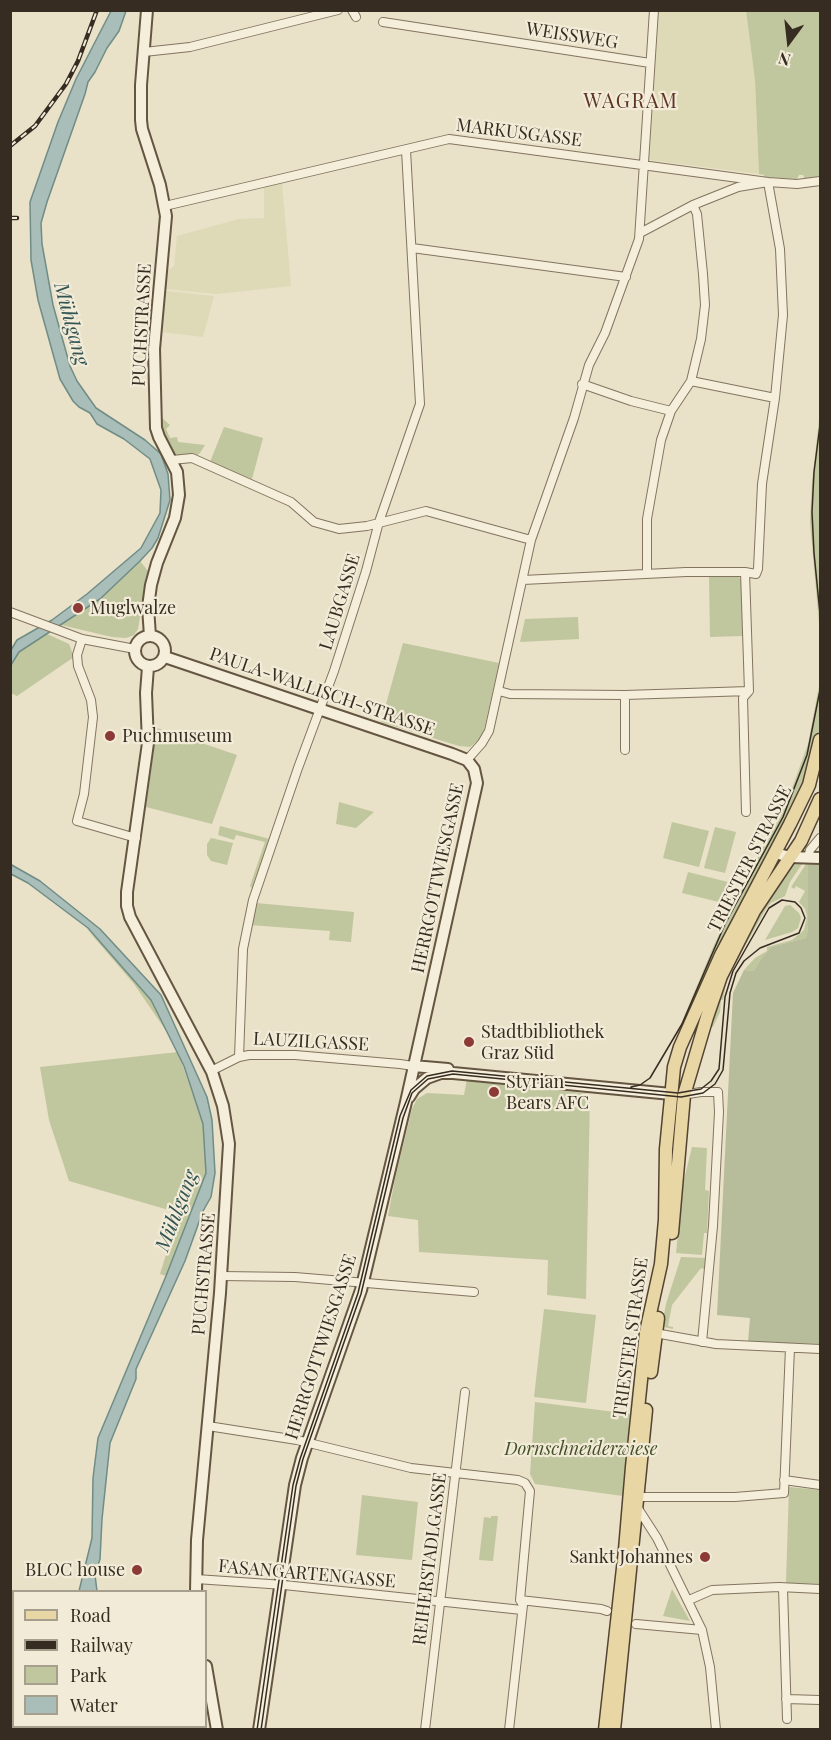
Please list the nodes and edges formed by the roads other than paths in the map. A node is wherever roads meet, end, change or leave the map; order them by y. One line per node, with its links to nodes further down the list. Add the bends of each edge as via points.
1 (147, 10): 5 (main road, PUCHSTRASSE)
2 (338, 10): 5 (street, via 190,47)
3 (654, 10): 6 (street, HERRGOTTWIESGASSE)
4 (383, 22): 6 (street, WEISSWEG)
5 (144, 52): 12 (main road, PUCHSTRASSE, via 142,129)
6 (650, 63): 8 (street, HERRGOTTWIESGASSE)
7 (406, 150): 8 (street, MARKUSGASSE, via 449,139); 12 (street, MARKUSGASSE); 14 (street, LAUBGASSE)
8 (644, 164): 10 (street, MARKUSGASSE); 13 (street, HERRGOTTWIESGASSE)
9 (820, 181): 10 (street)
10 (768, 182): 11 (street, via 738,187); 18 (street, via 780,249 783,315)
11 (693, 205): 13 (street); 16 (street, via 705,305)
12 (165, 206): 20 (main road, PUCHSTRASSE, via 155,328 155,394 159,437)
13 (640, 233): 15 (street, HERRGOTTWIESGASSE)
14 (412, 248): 15 (street); 21 (street, LAUBGASSE, via 420,404)
15 (626, 277): 17 (street, HERRGOTTWIESGASSE)
16 (691, 381): 18 (street); 19 (street)
17 (582, 384): 19 (street); 22 (street, HERRGOTTWIESGASSE)
18 (776, 398): 23 (street, via 762,484 756,574)
19 (671, 411): 24 (street, via 661,440 647,519)
20 (172, 460): 21 (street, via 192,458 291,502 323,525 339,529); 27 (main road, PUCHSTRASSE, via 177,472 178,507 151,585)
21 (379, 522): 22 (street, via 427,511); 35 (street, LAUBGASSE)
22 (531, 540): 25 (street, HERRGOTTWIESGASSE)
23 (745, 572): 24 (street); 33 (street)
24 (647, 574): 25 (street)
25 (523, 580): 32 (street, HERRGOTTWIESGASSE)
26 (10, 612): 28 (street)
27 (150, 636): 29 (main road, via 141,639); 30 (main road, via 162,640)
28 (82, 639): 29 (street); 41 (street, via 78,666 93,717 77,821)
29 (135, 649): 31 (main road, via 136,659)
30 (165, 657): 31 (main road, via 157,666); 35 (main road, PAULA-WALLISCH-STRASSE)
31 (148, 667): 41 (main road, PUCHSTRASSE, via 148,743)
32 (499, 691): 34 (street); 38 (street, HERRGOTTWIESGASSE, via 487,737)
33 (749, 691): 34 (street); 40 (street, via 743,698)
34 (625, 695): 37 (street)
35 (320, 710): 38 (main road, PAULA-WALLISCH-STRASSE); 47 (street, LAUBGASSE, via 253,900 243,949)
36 (820, 740): 43 (main road, TRIESTER STRASSE, via 808,785)
37 (626, 750)
38 (467, 760): 48 (main road, HERRGOTTWIESGASSE, via 477,783)
39 (820, 799): 44 (main road, TRIESTER STRASSE)
40 (746, 812)
41 (136, 838): 49 (main road, PUCHSTRASSE, via 127,892 130,917)
42 (820, 838): 45 (street)
43 (775, 853): 44 (main road); 52 (main road, TRIESTER STRASSE, via 721,955 680,1047 673,1072)
44 (790, 857): 45 (main road); 52 (main road, TRIESTER STRASSE, via 754,911 721,976)
45 (808, 857): 46 (main road)
46 (820, 858)
47 (239, 1057): 48 (street, LAUZILGASSE, via 295,1055); 49 (street, LAUZILGASSE)
48 (413, 1066): 50 (main road, LAUZILGASSE, via 456,1069); 51 (main road, via 416,1079); 53 (main road, HERRGOTTWIESGASSE)
49 (212, 1071): 54 (main road, PUCHSTRASSE, via 229,1144)
50 (469, 1074): 51 (main road, LAUZILGASSE, via 441,1073); 52 (main road, LAUZILGASSE)
51 (421, 1082): 53 (main road)
52 (677, 1094): 57 (main road, TRIESTER STRASSE, via 669,1264); 58 (street, via 718,1092); 88 (main road, TRIESTER STRASSE, via 661,1264 646,1332)
53 (406, 1102): 55 (main road, HERRGOTTWIESGASSE)
54 (221, 1276): 55 (street, via 295,1277); 62 (main road, PUCHSTRASSE)
55 (362, 1284): 56 (street); 63 (main road, HERRGOTTWIESGASSE)
56 (474, 1292)
57 (655, 1333): 58 (street); 67 (main road, TRIESTER STRASSE)
58 (702, 1342): 59 (street)
59 (790, 1348): 60 (street); 65 (street)
60 (820, 1349)
61 (465, 1392): 64 (street, REIHERSTADLGASSE)
62 (208, 1426): 63 (street); 68 (main road, PUCHSTRASSE)
63 (307, 1443): 64 (street, via 411,1468); 69 (main road, HERRGOTTWIESGASSE, via 295,1485)
64 (455, 1473): 73 (street, via 518,1480 528,1486); 75 (street, REIHERSTADLGASSE)
65 (784, 1480): 66 (street); 67 (street, via 784,1493)
66 (820, 1485)
67 (637, 1502): 74 (street); 89 (main road, TRIESTER STRASSE)
68 (196, 1579): 69 (street, FASANGARTENGASSE); 72 (main road, PUCHSTRASSE)
69 (280, 1585): 75 (street, FASANGARTENGASSE); 85 (main road, HERRGOTTWIESGASSE)
70 (783, 1587): 71 (street); 74 (street, via 712,1590); 81 (street)
71 (820, 1589)
72 (196, 1590)
73 (520, 1600): 76 (street); 77 (street)
74 (689, 1600): 79 (street)
75 (440, 1602): 76 (street, FASANGARTENGASSE); 86 (street, REIHERSTADLGASSE)
76 (522, 1610): 87 (street)
77 (607, 1611)
78 (636, 1624): 79 (street)
79 (702, 1630): 90 (street)
80 (207, 1672): 84 (main road)
81 (786, 1699): 82 (street); 83 (street)
82 (820, 1700)
83 (787, 1719)
84 (217, 1730)
85 (259, 1730)
86 (425, 1730)
87 (509, 1730)
88 (605, 1730)
89 (614, 1730)
90 (716, 1730)

